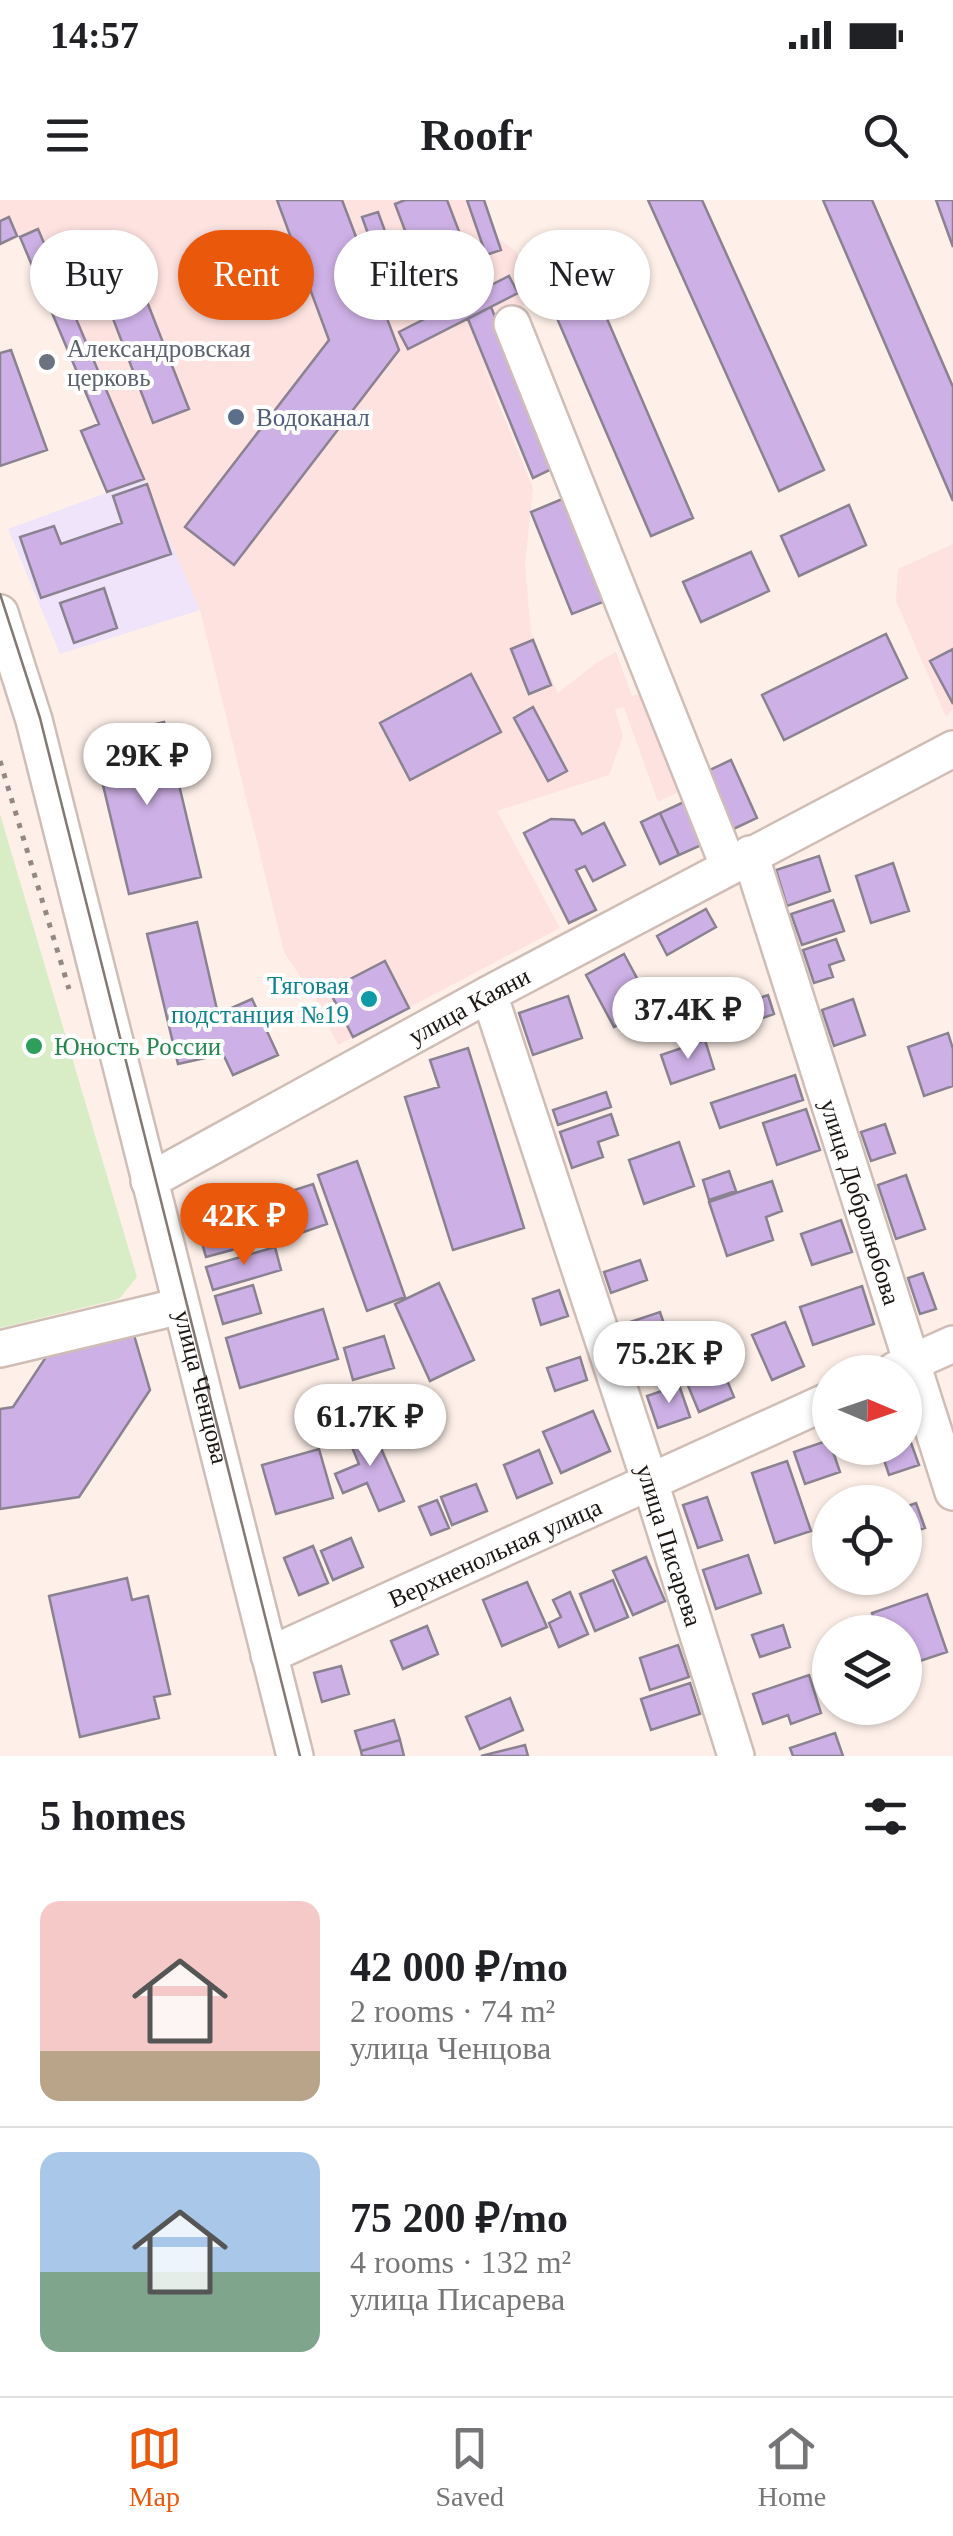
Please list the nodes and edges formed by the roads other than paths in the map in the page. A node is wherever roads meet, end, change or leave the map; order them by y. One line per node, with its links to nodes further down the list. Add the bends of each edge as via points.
1 (512, 324): 4 (street, улица Добролюбова)
2 (0, 613): 6 (street, улица Ченцова, via 34,720)
3 (953, 750): 4 (street, улица Каяни)
4 (739, 860): 5 (street, улица Каяни); 10 (street, улица Добролюбова)
5 (488, 994): 6 (street, улица Каяни); 14 (street, улица Писарева)
6 (149, 1181): 7 (street, улица Ченцова)
7 (181, 1306): 9 (street); 16 (street, улица Ченцова)
8 (953, 1344): 11 (street)
9 (0, 1349)
10 (897, 1355)
11 (922, 1358)
12 (812, 1408): 14 (street, Верхненольная улица)
13 (922, 1417): 15 (street, улица Добролюбова)
14 (650, 1482): 16 (street, Верхненольная улица); 18 (street, улица Писарева)
15 (953, 1492)
16 (269, 1655): 17 (street, улица Ченцова)
17 (294, 1756)
18 (736, 1756)

